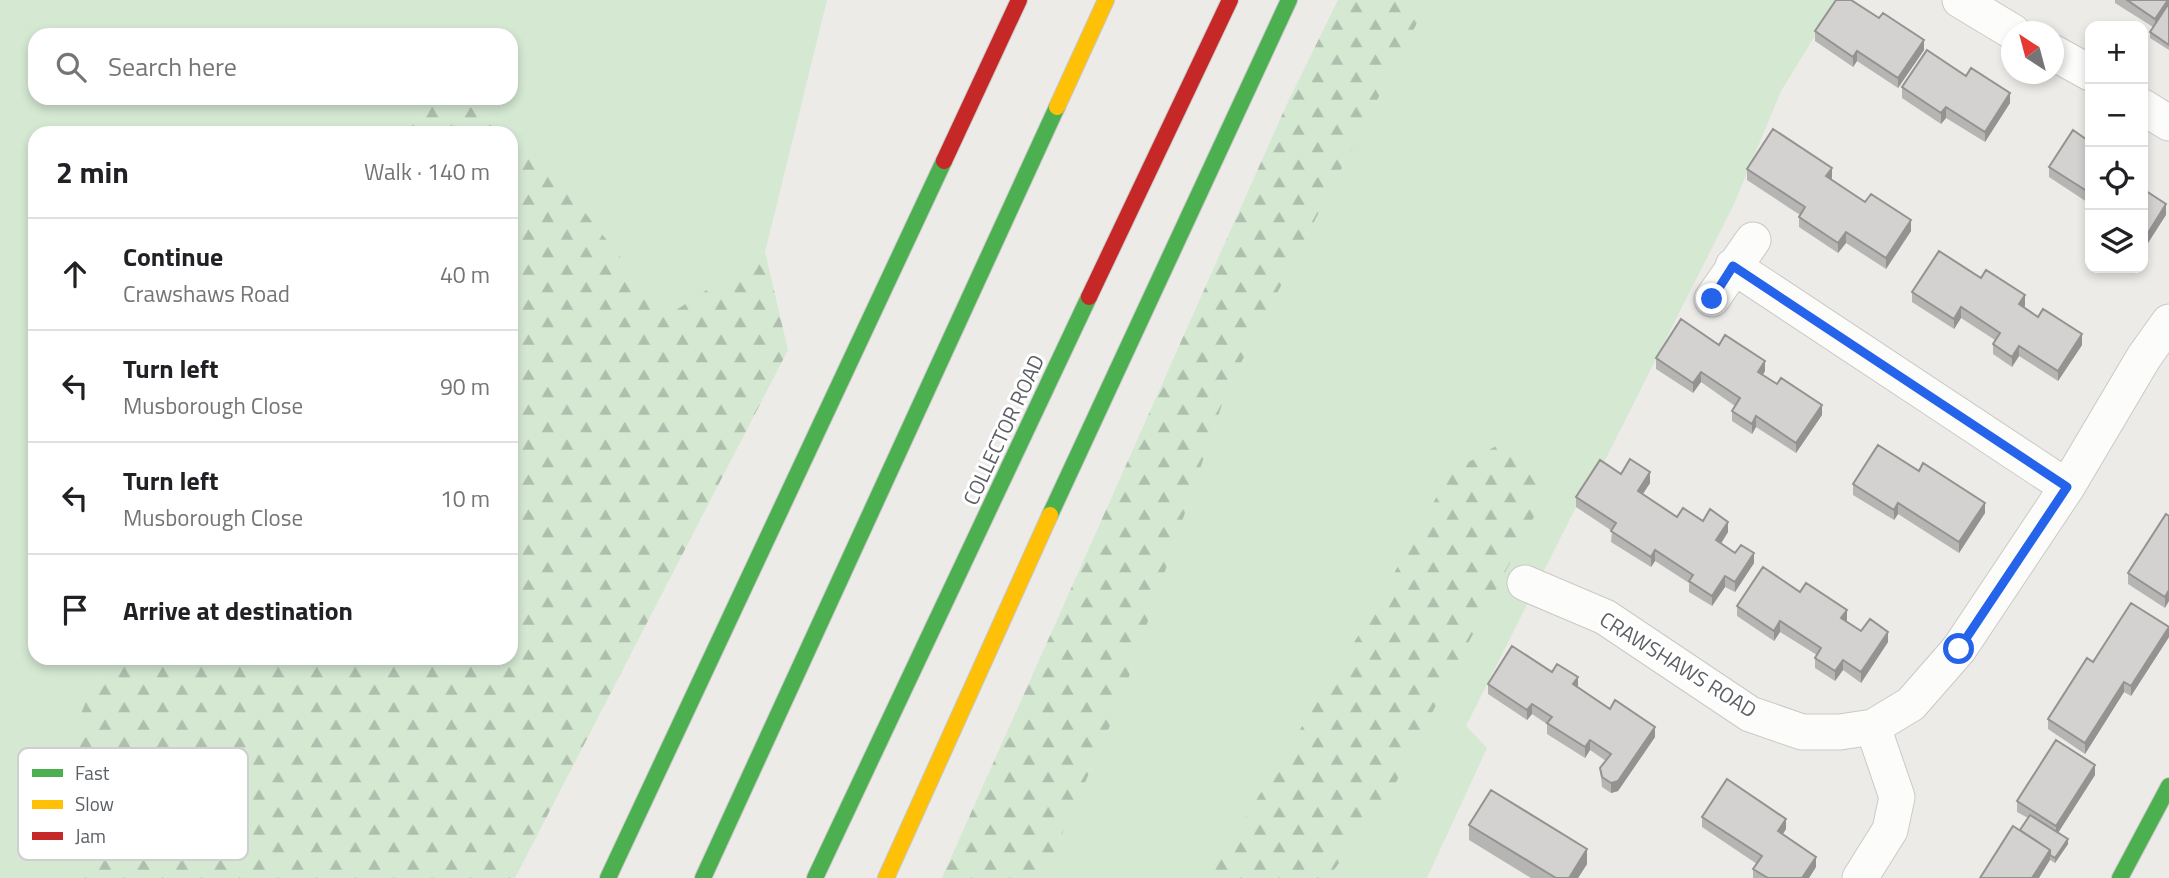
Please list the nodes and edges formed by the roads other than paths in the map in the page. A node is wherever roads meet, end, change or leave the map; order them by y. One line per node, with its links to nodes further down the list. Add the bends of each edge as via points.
1 (1019, 0): 17 (main road)
2 (1107, 0): 18 (main road)
3 (1230, 0): 19 (main road, COLLECTOR ROAD)
4 (1289, 0): 20 (main road)
5 (1960, 0): 6 (street)
6 (2001, 25)
7 (2064, 59): 8 (street)
8 (2085, 71)
9 (2148, 110): 10 (street)
10 (2169, 123)
11 (1712, 299): 13 (street, via 1743,253)
12 (2169, 322): 13 (street, CRAWSHAWS ROAD)
13 (2067, 487): 15 (street, CRAWSHAWS ROAD, via 1959,649 1911,704)
14 (1525, 583): 15 (street, CRAWSHAWS ROAD, via 1605,617 1750,714 1802,732)
15 (1874, 727): 21 (street, via 1897,797 1890,830)
16 (2169, 786): 22 (main road)
17 (608, 878)
18 (704, 878)
19 (815, 878)
20 (886, 878)
21 (1860, 878)
22 (2120, 878)

